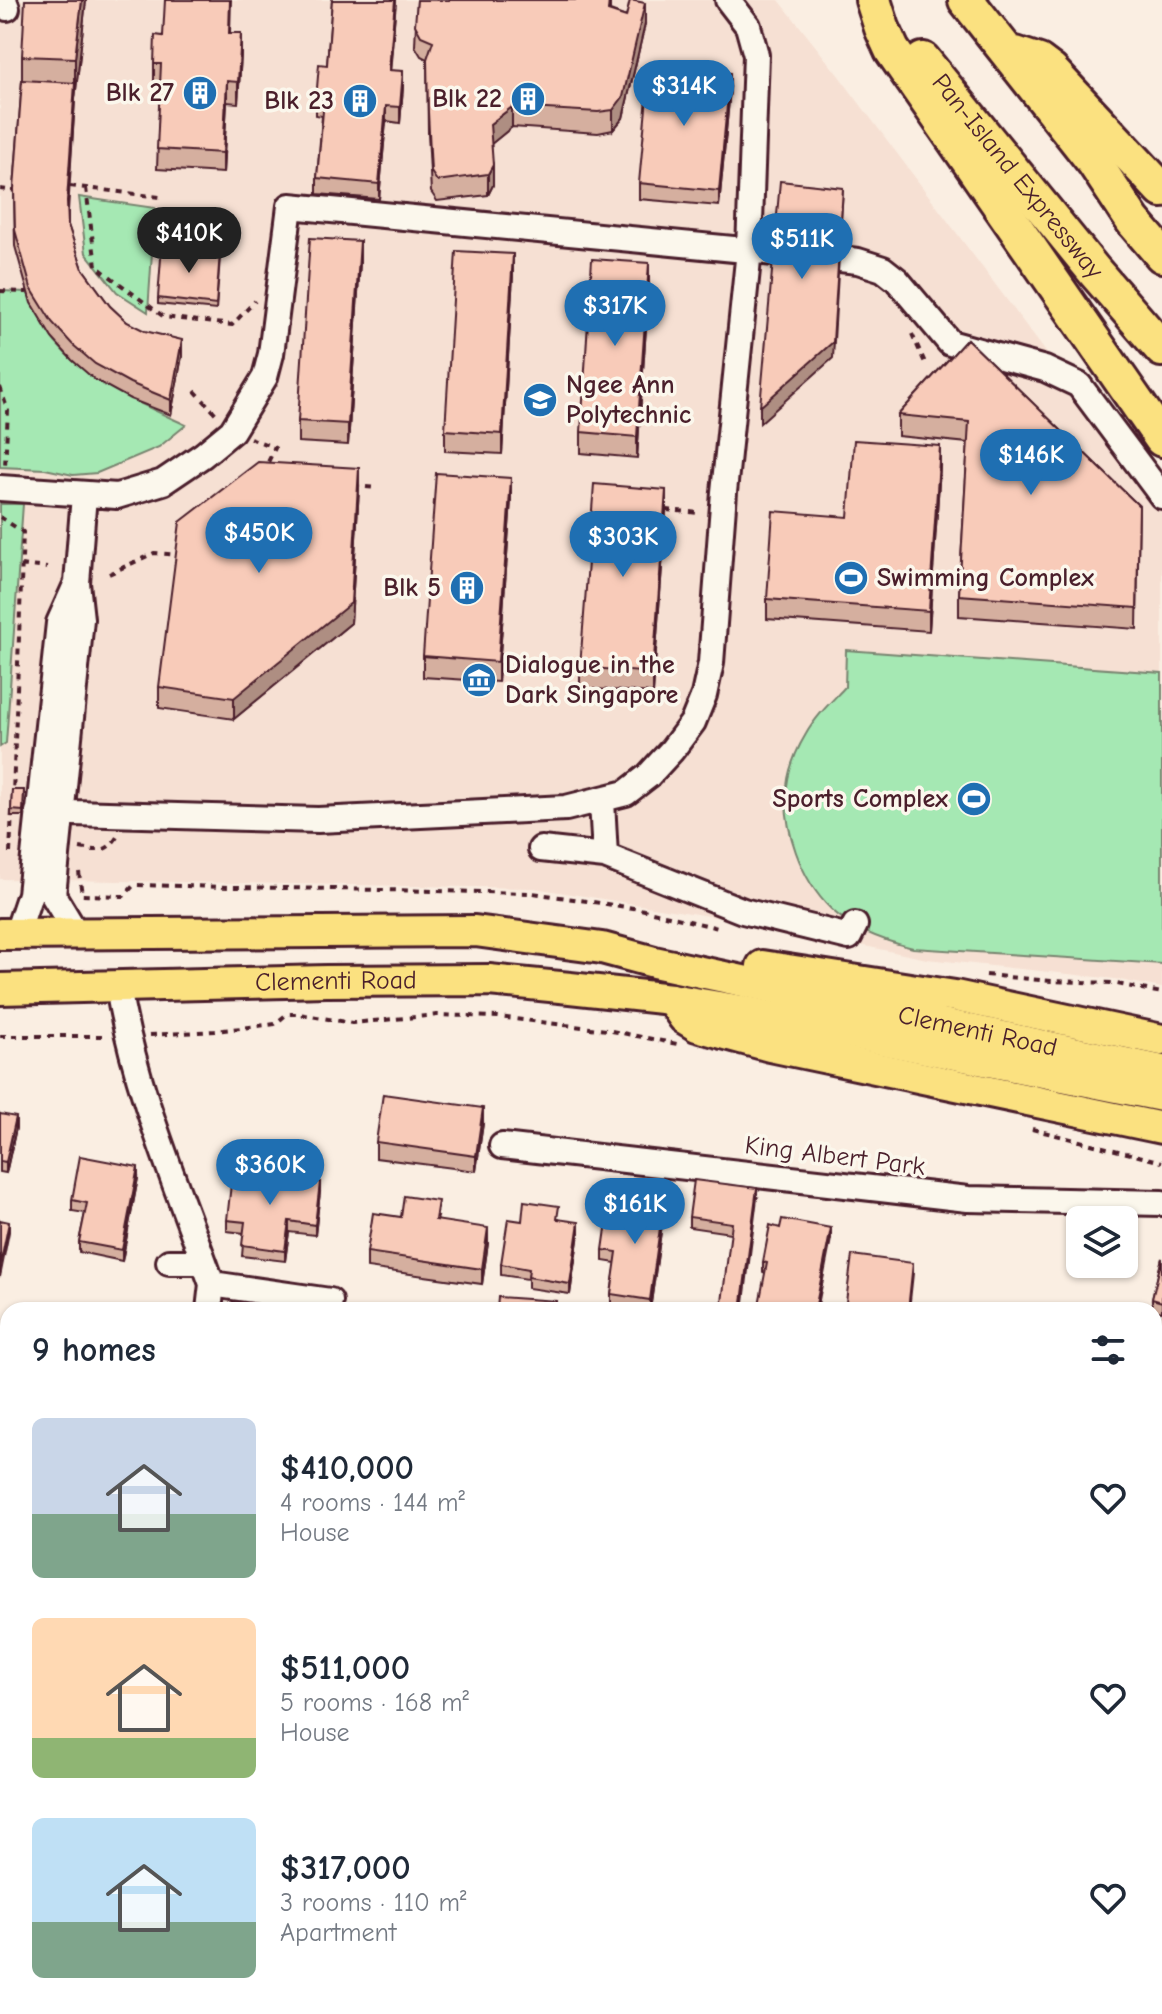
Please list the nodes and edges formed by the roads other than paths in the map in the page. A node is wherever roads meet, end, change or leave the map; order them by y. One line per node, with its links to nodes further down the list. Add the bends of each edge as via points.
1 (728, 0): 6 (street, via 748,26 756,55)
2 (874, 0): 10 (highway, Pan-Island Expressway); 11 (highway, via 892,50)
3 (966, 0): 4 (highway)
4 (1007, 53): 5 (highway, via 1051,71); 8 (highway)
5 (1162, 190)
6 (749, 250): 7 (street); 13 (street, via 290,206 271,354 245,414 213,447 163,482 117,496); 16 (street, via 704,695 693,722 648,776 626,793)
7 (775, 253)
8 (1162, 255)
9 (840, 259): 14 (street, via 883,269 950,343 1045,369 1079,385)
10 (1162, 349)
11 (1162, 439)
12 (3, 478): 13 (street)
13 (84, 495): 15 (street)
14 (1162, 496)
15 (77, 583): 17 (street, via 59,623); 18 (street, via 81,619)
16 (602, 801): 18 (street, via 566,808 318,820); 20 (street)
17 (38, 812): 18 (street); 23 (street, via 30,894)
18 (63, 815): 22 (street, via 53,895)
19 (541, 849): 20 (street)
20 (605, 856): 21 (street, via 743,911 849,937)
21 (855, 925)
22 (76, 933): 23 (main road, Clementi Road); 24 (main road, Clementi Road, via 475,931 602,948)
23 (9, 934)
24 (654, 962): 28 (main road, Clementi Road, via 671,956 702,957 955,996); 30 (main road, Clementi Road)
25 (118, 987): 26 (main road, Clementi Road); 27 (main road, Clementi Road, via 489,980); 36 (street, via 137,1076)
26 (0, 989)
27 (671, 999): 30 (main road, Clementi Road); 32 (main road, via 697,1026 770,1046)
28 (1162, 1040)
29 (1162, 1071): 30 (main road, Clementi Road)
30 (1113, 1072): 31 (main road, Clementi Road)
31 (1162, 1096)
32 (1162, 1128)
33 (502, 1146): 34 (street, King Albert Park, via 968,1199)
34 (1162, 1203)
35 (169, 1262): 36 (street)
36 (208, 1273): 37 (street); 38 (street)
37 (330, 1301)
38 (209, 1302)

